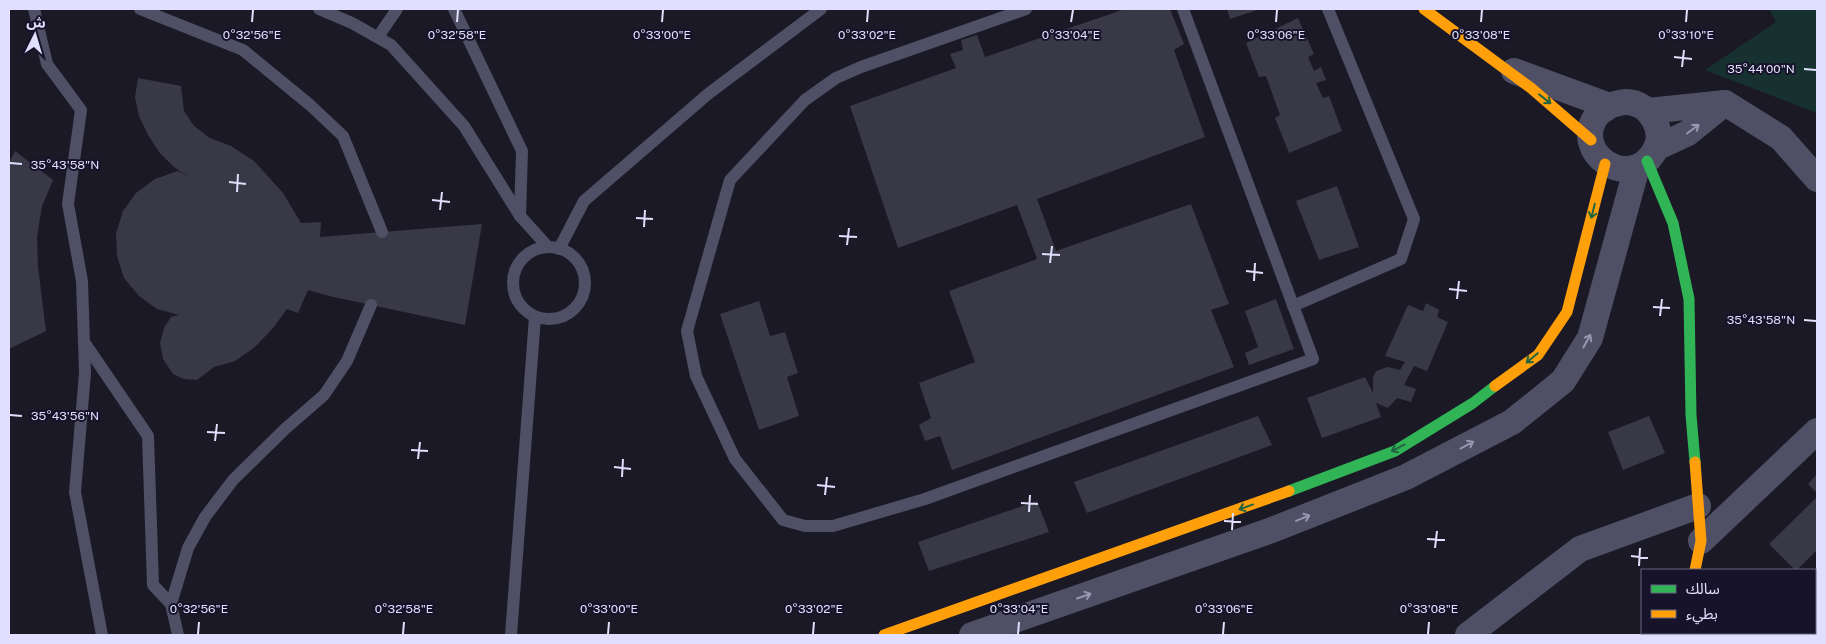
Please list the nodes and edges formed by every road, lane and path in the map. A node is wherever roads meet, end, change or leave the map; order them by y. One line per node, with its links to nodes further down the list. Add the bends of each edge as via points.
1 (34, 9): 26 (lane, via 47,64 81,110 68,204 82,281)
2 (140, 9): 21 (lane, via 243,50 310,105 343,136)
3 (319, 9): 11 (lane)
4 (397, 9): 11 (lane)
5 (454, 9): 20 (lane, via 522,151)
6 (821, 9): 22 (lane, via 708,94 584,201)
7 (1026, 9): 24 (lane, via 836,78 805,100 730,180 687,331 696,376 735,459 782,520 805,526 833,526 925,499 1313,359)
8 (1183, 9): 24 (lane)
9 (1328, 9): 24 (lane, via 1414,219 1401,259)
10 (1424, 9): 12 (street)
11 (378, 37): 20 (lane, via 392,45 464,126)
12 (1507, 69): 14 (street); 16 (street, one-way to 16, via 1567,116)
13 (1725, 103): 15 (street); 17 (street, one-way to 13, via 1688,133); 19 (street, via 1781,138)
14 (1609, 106): 15 (street, via 1627,102); 16 (street, via 1598,114 1592,124)
15 (1648, 111): 17 (street, via 1658,130)
16 (1591, 140): 18 (street, via 1597,156)
17 (1647, 159): 18 (street, via 1626,170); 28 (street, via 1673,223 1689,299 1691,415); 36 (street, one-way to 17, via 1272,530 1406,477 1512,422 1563,381 1590,338)
18 (1605, 164): 35 (street, one-way to 35, via 1567,312 1538,355 1473,403 1395,451)
19 (1817, 179)
20 (520, 216): 22 (lane)
21 (382, 232)
22 (553, 248): 25 (lane, via 536,250 525,256 513,277 517,301); 25 (lane, via 570,254 578,262 585,284 583,295 578,305 559,318)
23 (371, 305): 31 (lane, via 347,361 324,396 233,480 205,517 188,548)
24 (1293, 306)
25 (535, 317): 34 (lane)
26 (84, 342): 31 (lane, via 148,436 153,586); 32 (lane, via 85,373 75,492)
27 (1817, 431): 29 (street)
28 (1698, 506): 29 (street); 37 (street, via 1580,549)
29 (1701, 541): 30 (street)
30 (1696, 569)
31 (171, 604): 33 (lane)
32 (102, 635)
33 (178, 635)
34 (511, 635)
35 (884, 635)
36 (972, 635)
37 (1468, 635)

